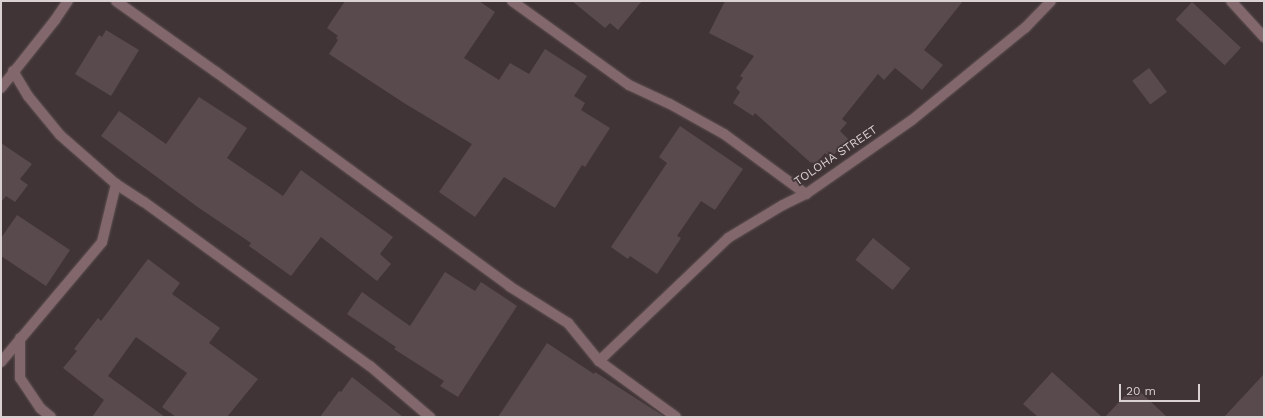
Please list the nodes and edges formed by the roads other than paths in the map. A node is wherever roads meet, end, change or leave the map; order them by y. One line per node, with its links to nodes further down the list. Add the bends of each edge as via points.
1 (68, 1): 7 (street)
2 (116, 1): 12 (street, via 509,286 568,324)
3 (512, 1): 10 (street, via 629,85 724,134)
4 (1051, 1): 10 (street, TOLOHA STREET, via 1025,28 912,120)
5 (1231, 1): 6 (street)
6 (1264, 37)
7 (13, 71): 8 (street); 9 (street, via 28,96 60,135)
8 (1, 88)
9 (116, 184): 11 (street, via 102,242); 15 (street, via 370,366)
10 (806, 194): 12 (street, TOLOHA STREET, via 728,238)
11 (20, 338): 13 (street); 14 (street, via 20,378 40,408)
12 (599, 361): 16 (street)
13 (1, 362)
14 (51, 417)
15 (430, 417)
16 (676, 417)

